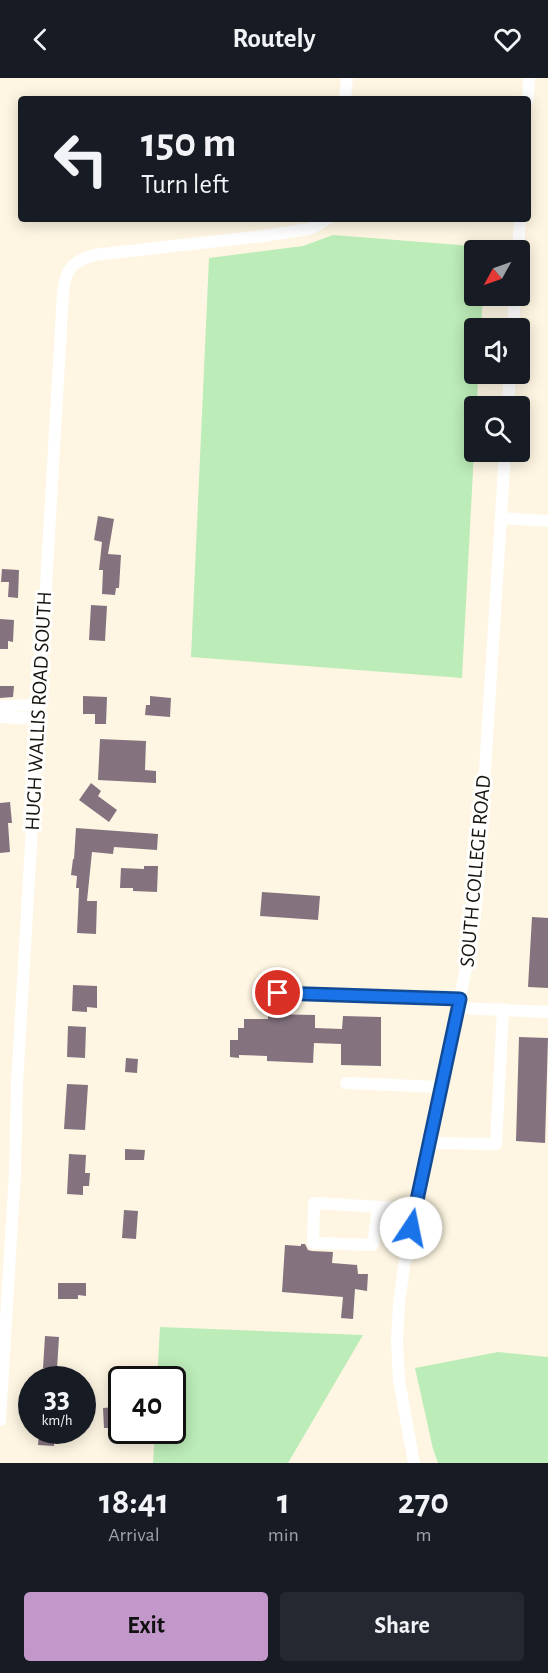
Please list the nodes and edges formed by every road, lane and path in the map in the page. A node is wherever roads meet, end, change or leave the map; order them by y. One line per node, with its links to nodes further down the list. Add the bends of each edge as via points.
1 (347, 78): 3 (street)
2 (529, 78): 4 (street)
3 (345, 96)
4 (528, 96)
5 (322, 222): 11 (street, HUGH WALLIS ROAD SOUTH, via 286,232 94,255 70,267 63,294)
6 (520, 222): 7 (street)
7 (519, 240)
8 (504, 462): 9 (street, SOUTH COLLEGE ROAD)
9 (501, 518): 10 (street); 16 (street, SOUTH COLLEGE ROAD, via 478,882)
10 (548, 521)
11 (39, 705): 12 (street); 14 (street, HUGH WALLIS ROAD SOUTH)
12 (0, 706)
13 (0, 717): 14 (street)
14 (38, 719): 24 (street, HUGH WALLIS ROAD SOUTH, via 15,1172)
15 (278, 993): 16 (street)
16 (460, 1003): 17 (street); 20 (street, SOUTH COLLEGE ROAD)
17 (503, 1009): 18 (street); 21 (street, via 496,1144)
18 (548, 1012)
19 (346, 1083): 20 (street)
20 (441, 1087): 21 (street, SOUTH COLLEGE ROAD)
21 (429, 1143): 23 (street, SOUTH COLLEGE ROAD)
22 (378, 1207): 22 (street, via 314,1203 313,1243 373,1245); 23 (street)
23 (415, 1209): 26 (street, SOUTH COLLEGE ROAD, via 399,1303 398,1341 399,1380)
24 (4, 1261): 25 (street, HUGH WALLIS ROAD SOUTH)
25 (0, 1420)
26 (414, 1463)

